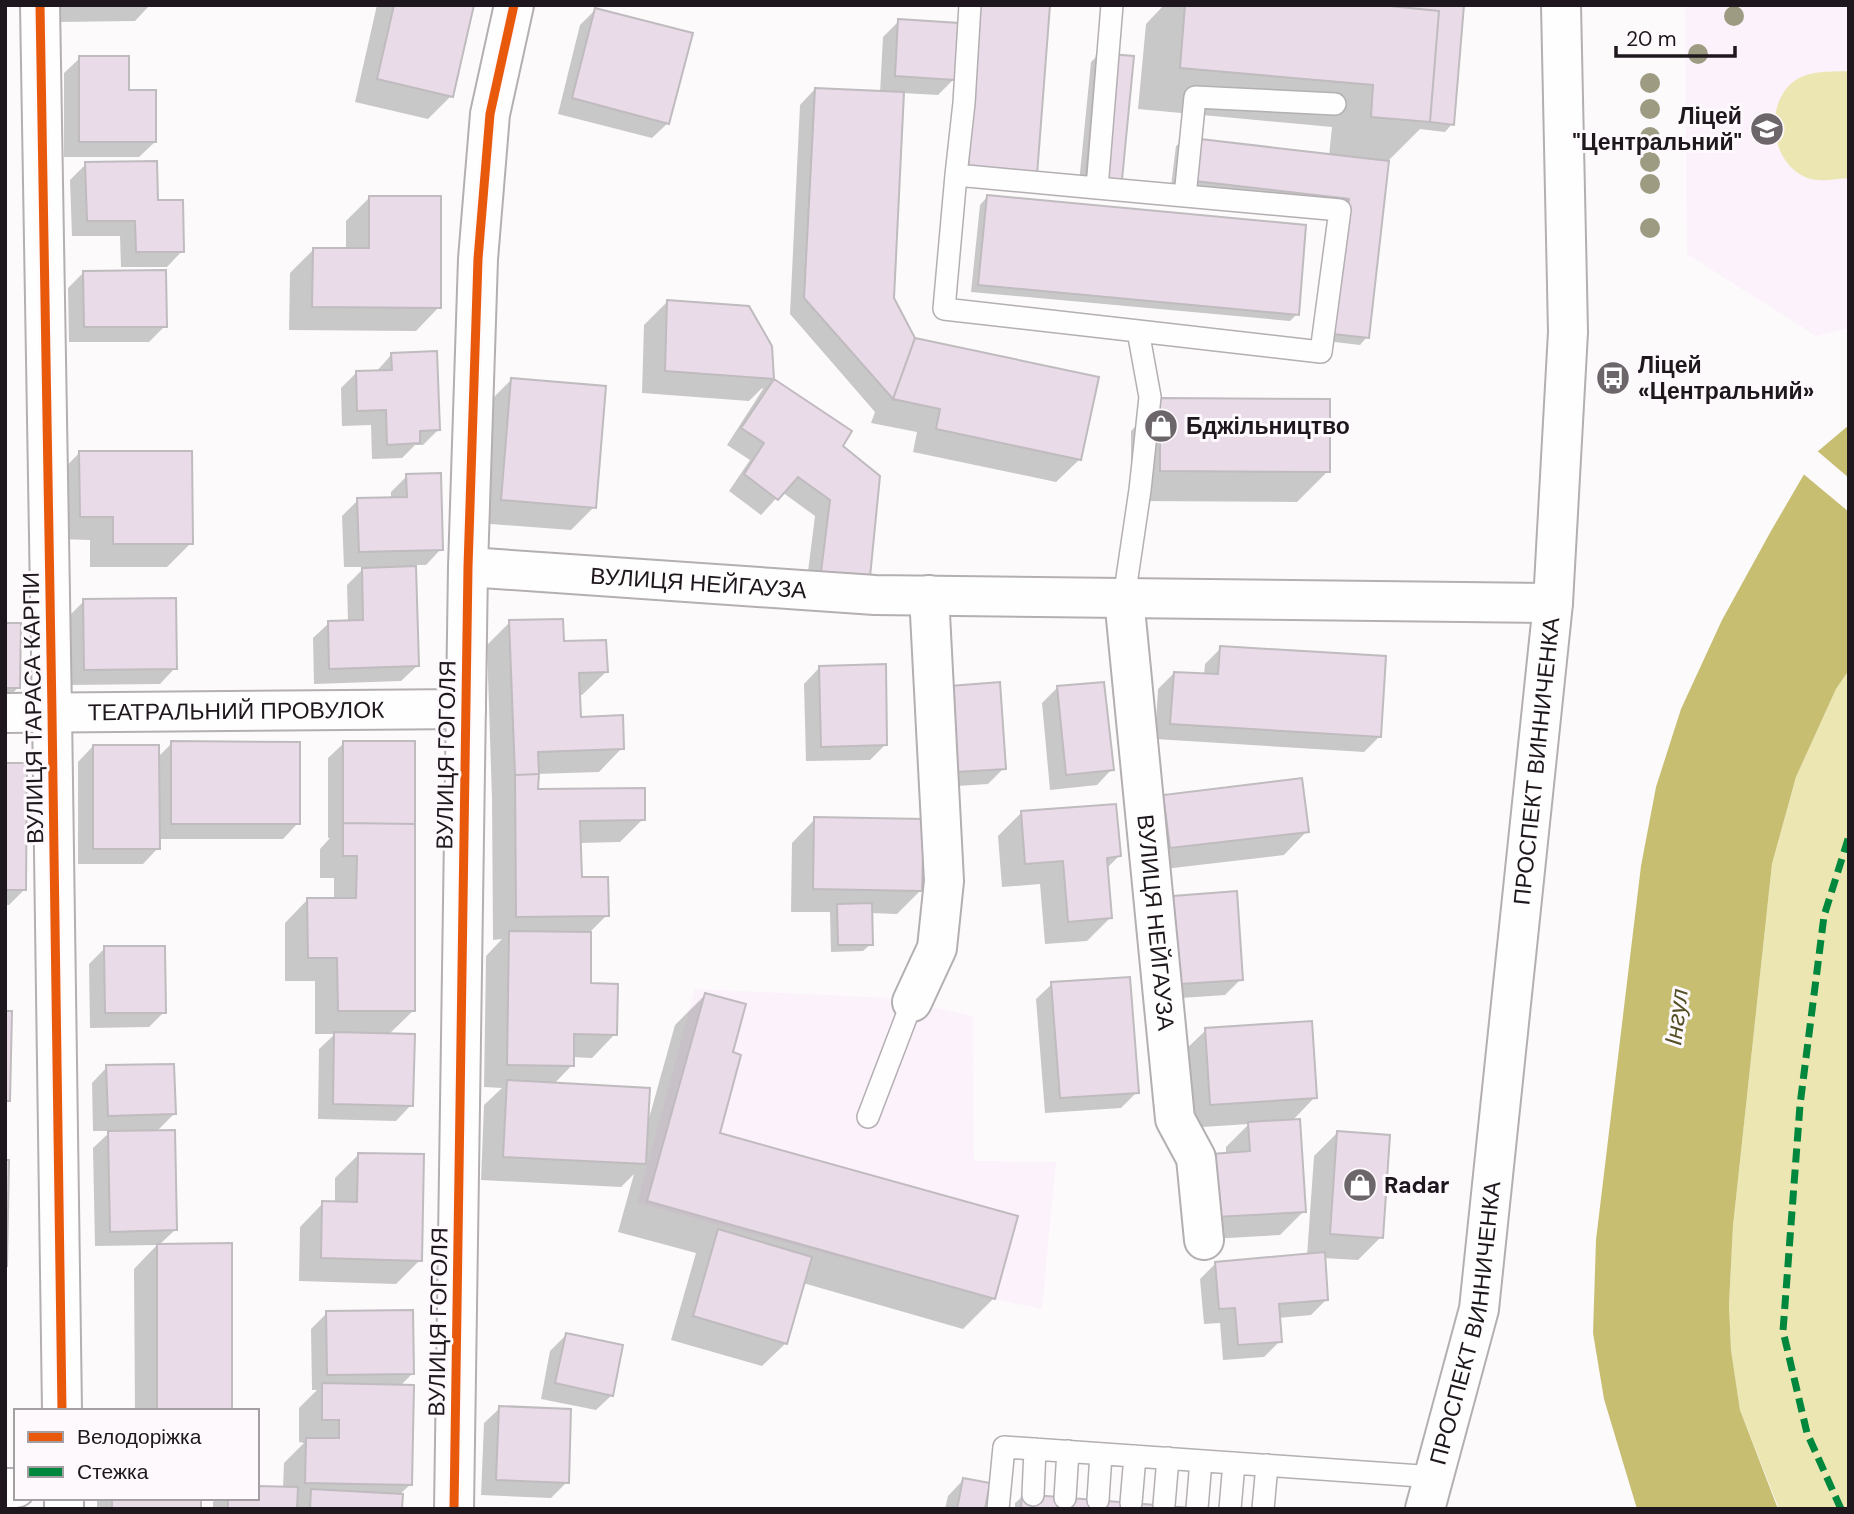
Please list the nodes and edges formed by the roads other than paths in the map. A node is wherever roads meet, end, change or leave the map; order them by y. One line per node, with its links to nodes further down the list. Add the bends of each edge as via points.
1 (40, 5): 17 (street, ВУЛИЦЯ ТАРАСА КАРПИ)
2 (514, 5): 11 (street, ВУЛИЦЯ ГОГОЛЯ, via 490,114 480,232)
3 (970, 5): 7 (lane)
4 (1112, 5): 8 (lane)
5 (1561, 5): 14 (street, ПРОСПЕКТ ВИННИЧЕНКА, via 1568,332)
6 (1335, 104): 9 (lane, via 1195,97)
7 (956, 175): 8 (lane); 10 (lane, via 944,309)
8 (1097, 188): 9 (lane)
9 (1185, 196): 10 (lane, via 1340,210 1321,352)
10 (1138, 331): 13 (lane, via 1150,397)
11 (468, 566): 12 (street, ВУЛИЦЯ НЕЙГАУЗА); 15 (street, ВУЛИЦЯ ГОГОЛЯ)
12 (929, 595): 13 (street, ВУЛИЦЯ НЕЙГАУЗА); 18 (street, via 944,881 937,948)
13 (1124, 598): 14 (street, ВУЛИЦЯ НЕЙГАУЗА); 20 (street, ВУЛИЦЯ НЕЙГАУЗА, via 1175,1119 1196,1158)
14 (1553, 603): 30 (street, ПРОСПЕКТ ВИННИЧЕНКА, via 1479,1309)
15 (466, 709): 17 (street, ТЕАТРАЛЬНИЙ ПРОВУЛОК); 37 (street, ВУЛИЦЯ ГОГОЛЯ)
16 (5, 713): 17 (street, ТЕАТРАЛЬНИЙ ПРОВУЛОК)
17 (52, 713): 21 (street, ВУЛИЦЯ ТАРАСА КАРПИ)
18 (912, 1002): 19 (lane)
19 (867, 1117)
20 (1204, 1240)
21 (62, 1409)
22 (1035, 1448): 23 (lane); 31 (lane); 38 (lane, via 1003,1447)
23 (1068, 1451): 24 (lane); 32 (lane)
24 (1101, 1454): 25 (lane); 33 (lane)
25 (1135, 1456): 26 (lane); 34 (lane)
26 (1168, 1458): 27 (lane); 35 (lane)
27 (1200, 1461): 28 (lane); 36 (lane)
28 (1234, 1463): 29 (lane); 39 (lane)
29 (1267, 1465): 30 (lane); 40 (lane)
30 (1430, 1493)
31 (1033, 1495)
32 (1065, 1498)
33 (1098, 1500)
34 (1131, 1503)
35 (1164, 1505)
36 (1197, 1508)
37 (454, 1509)
38 (998, 1509)
39 (1230, 1509)
40 (1263, 1509)

